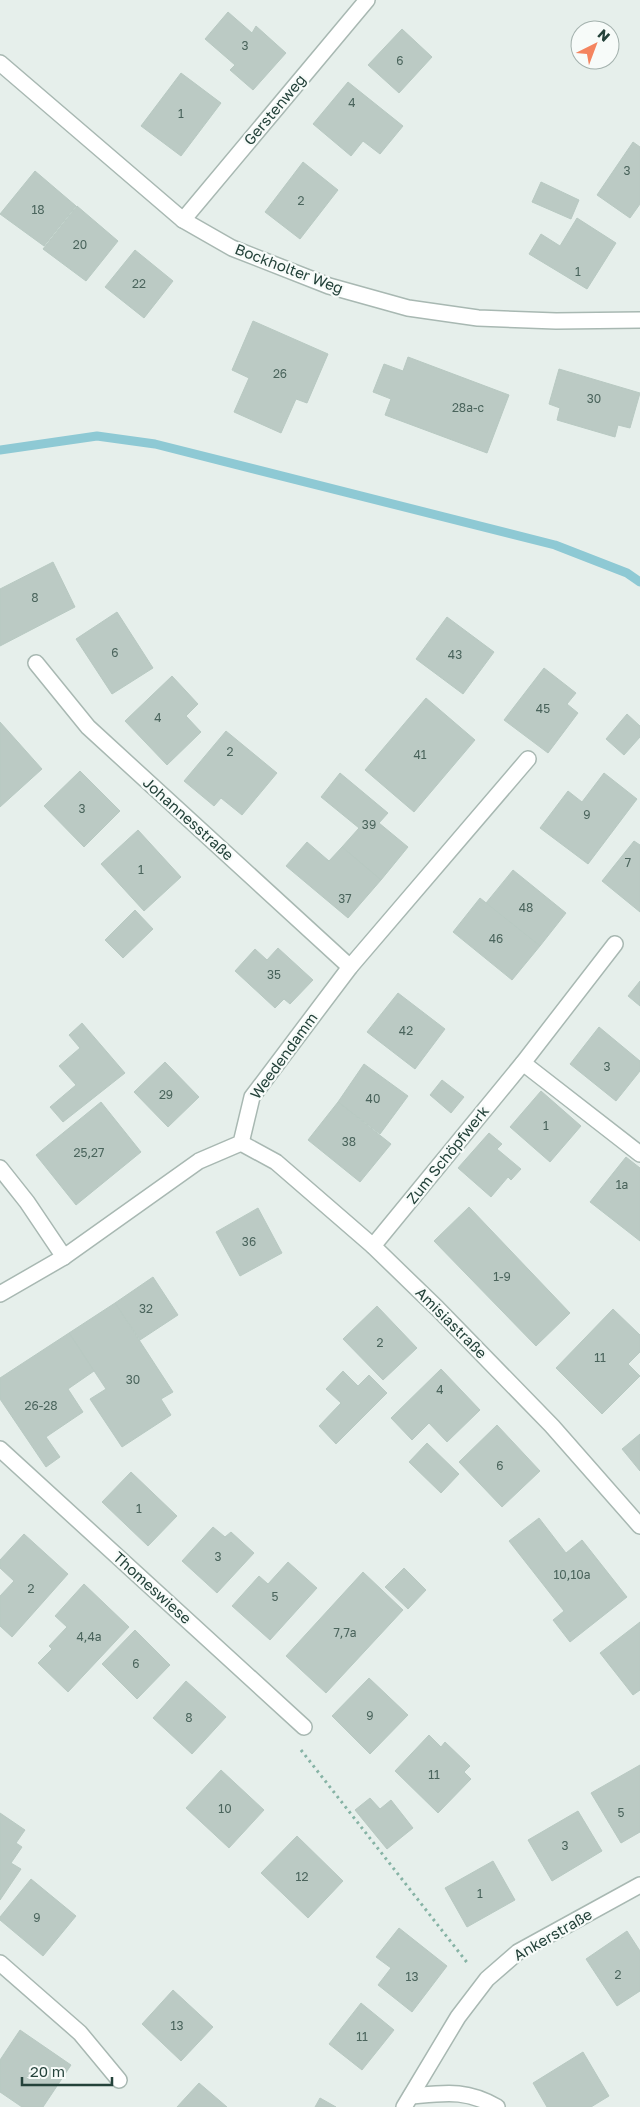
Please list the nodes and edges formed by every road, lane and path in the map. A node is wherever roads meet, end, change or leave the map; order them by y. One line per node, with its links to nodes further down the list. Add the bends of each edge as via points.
1 (367, 0): 3 (street, Gerstenweg)
2 (0, 63): 3 (street, Bockholter Weg)
3 (183, 220): 4 (street, Bockholter Weg, via 232,248 329,286 408,308 478,318)
4 (640, 320)
5 (36, 663): 8 (street, Johannesstraße, via 88,727)
6 (528, 759): 8 (street, Weedendamm)
7 (615, 944): 9 (street, Zum Schöpfwerk)
8 (350, 967): 10 (street, Weedendamm, via 252,1097)
9 (523, 1063): 11 (street); 13 (street, Zum Schöpfwerk)
10 (241, 1143): 13 (street, Amisiastraße, via 276,1162); 14 (street, via 198,1161)
11 (640, 1154)
12 (0, 1168): 14 (street)
13 (373, 1246): 17 (street, Amisiastraße, via 552,1426)
14 (64, 1257): 15 (street)
15 (0, 1294)
16 (0, 1449): 18 (street, Thomeswiese)
17 (640, 1526)
18 (304, 1727)
19 (298, 1746): 22 (path, via 465,1962)
20 (640, 1885): 22 (street, Ankerstraße, via 518,1952)
21 (0, 1963): 23 (street, via 80,2032)
22 (487, 1979): 24 (street, Ankerstraße, via 458,2016)
23 (119, 2080)
24 (407, 2102): 25 (street, via 451,2092 482,2098)
25 (497, 2107)

